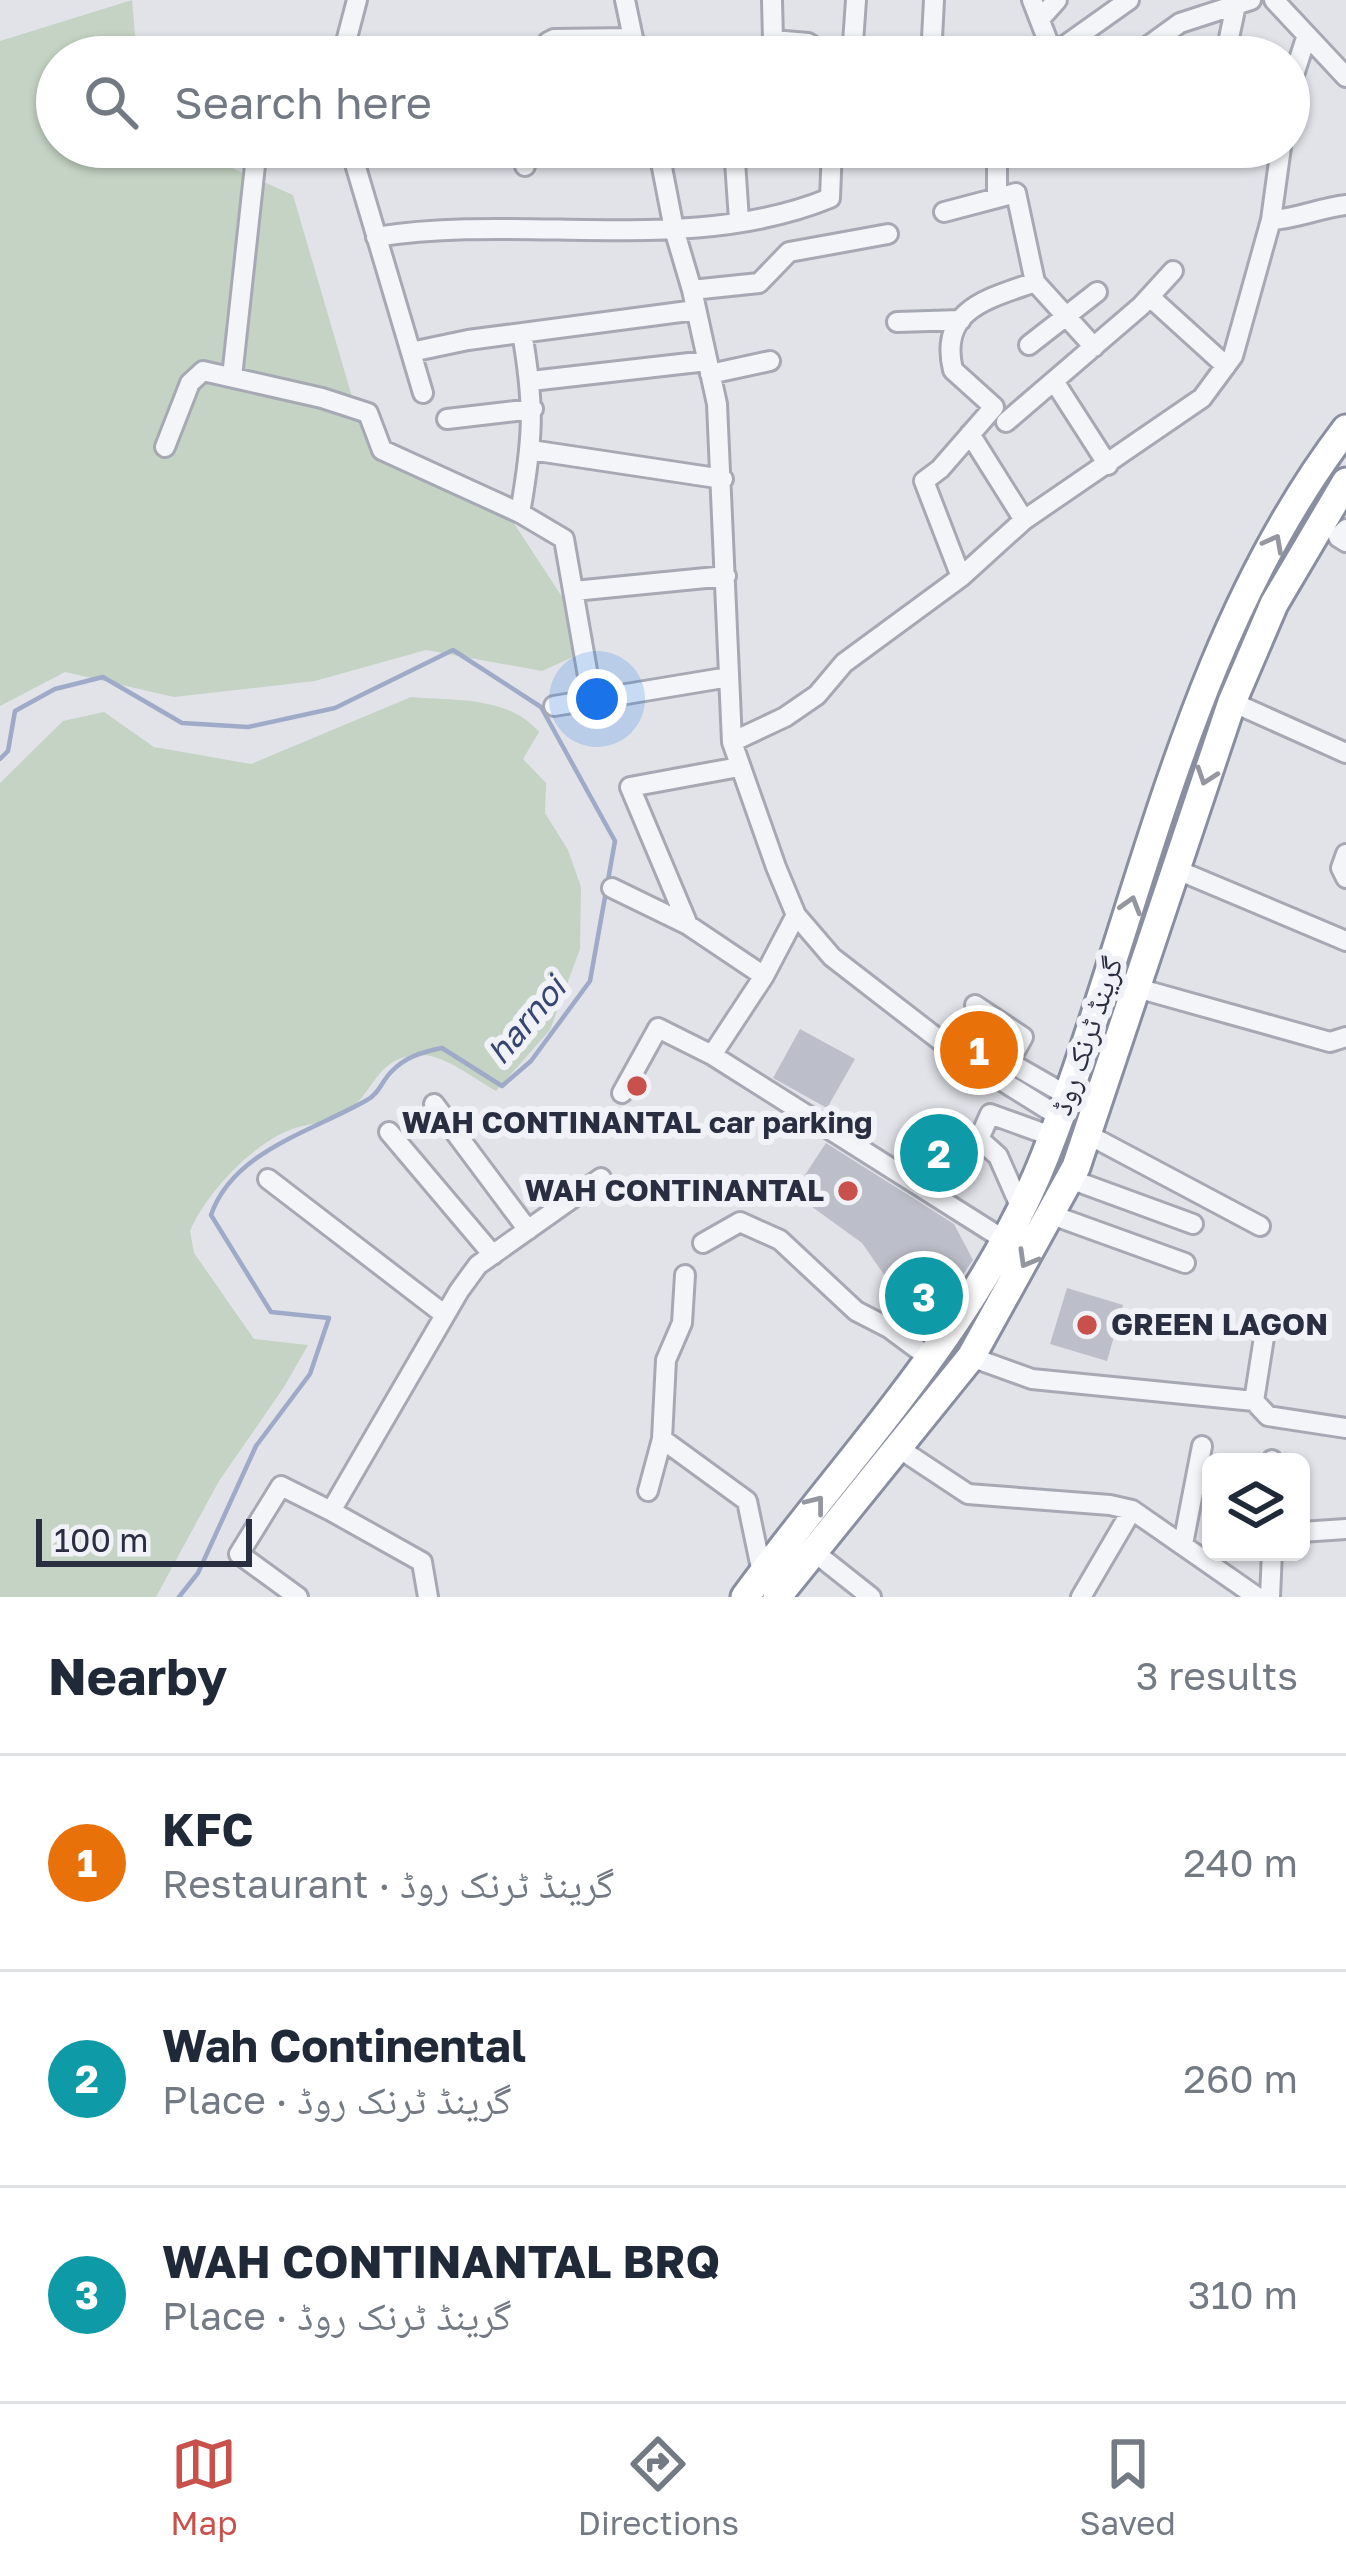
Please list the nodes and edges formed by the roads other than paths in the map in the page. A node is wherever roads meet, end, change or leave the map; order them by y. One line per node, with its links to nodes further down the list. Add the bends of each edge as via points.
1 (357, 0): 12 (street)
2 (625, 0): 13 (street)
3 (772, 0): 14 (street)
4 (856, 0): 15 (street)
5 (934, 0): 16 (street)
6 (1032, 0): 11 (street)
7 (1057, 0): 11 (street)
8 (1129, 0): 18 (street)
9 (1274, 0): 21 (street)
10 (1244, 2): 19 (street); 20 (street)
11 (1040, 20): 17 (street)
12 (348, 36)
13 (633, 36)
14 (773, 36)
15 (853, 36)
16 (932, 36)
17 (1046, 36)
18 (1081, 36)
19 (1162, 36)
20 (1232, 36)
21 (1304, 36)
22 (1310, 42): 23 (street)
23 (1346, 77)
24 (255, 168): 54 (street)
25 (356, 168): 38 (street)
26 (662, 168): 36 (street)
27 (735, 168): 34 (street)
28 (831, 168): 34 (street, via 830,197)
29 (997, 168): 31 (street)
30 (1279, 168): 35 (street)
31 (997, 199): 33 (street); 40 (street, via 1016,193)
32 (1346, 205): 35 (street)
33 (944, 212)
34 (739, 220): 36 (street)
35 (1270, 220): 52 (street)
36 (674, 230): 38 (street, via 435,228); 43 (street)
37 (888, 234): 43 (street, via 789,252 759,283)
38 (376, 238): 50 (street)
39 (1173, 271): 42 (street)
40 (1035, 282): 44 (street); 45 (street, via 970,306)
41 (1097, 292): 44 (street)
42 (1150, 297): 49 (street); 52 (street)
43 (694, 300): 47 (street); 53 (street)
44 (1066, 316): 48 (street); 49 (street)
45 (961, 320): 46 (street); 62 (street, via 953,370 994,407)
46 (897, 322)
47 (522, 333): 50 (street); 55 (street)
48 (1029, 345)
49 (1094, 347): 56 (street)
50 (411, 352): 57 (street)
51 (770, 361): 53 (street)
52 (1226, 366): 65 (street, via 1202,398)
53 (709, 367): 55 (street); 66 (street)
54 (232, 376): 63 (street, via 197,372); 68 (street, via 368,413 382,449)
55 (531, 381): 58 (street)
56 (1054, 381): 60 (street); 65 (street)
57 (423, 393)
58 (533, 409): 59 (street); 64 (street)
59 (447, 419)
60 (1006, 422)
61 (1346, 429): 96 (highway, گرینڈ ٹرنک روڈ, one-way to 61, via 1212,671 1289,514)
62 (970, 434): 69 (street); 73 (street, via 924,486)
63 (165, 447)
64 (531, 450): 66 (street); 68 (street)
65 (1108, 465): 69 (street)
66 (723, 479): 72 (street)
67 (1346, 482): 77 (highway, گرینڈ ٹرنک روڈ, via 1300,556)
68 (520, 513): 74 (street, via 564,539)
69 (1024, 520): 73 (street)
70 (1346, 529): 71 (street, via 1339,537)
71 (1346, 542)
72 (726, 576): 74 (street); 75 (street)
73 (962, 577): 79 (street, via 844,663 817,695)
74 (574, 591): 76 (street)
75 (729, 677): 76 (street); 79 (street)
76 (592, 699): 78 (street)
77 (1232, 702): 80 (street); 83 (highway, گرینڈ ٹرنک روڈ, one-way to 83)
78 (554, 706)
79 (732, 742): 81 (street)
80 (1346, 753)
81 (739, 767): 86 (street); 87 (street, via 630,787)
82 (1346, 854): 84 (street)
83 (1175, 869): 88 (street); 90 (highway, گرینڈ ٹرنک روڈ)
84 (1346, 878)
85 (612, 888): 87 (street)
86 (796, 915): 89 (street); 96 (street, via 832,957)
87 (688, 925): 89 (street)
88 (1346, 941)
89 (764, 976): 93 (street)
90 (1136, 988): 92 (street, via 1330,1042); 98 (highway, گرینڈ ٹرنک روڈ)
91 (975, 1006): 96 (street, via 1023,1036 1009,1062)
92 (1346, 1037)
93 (712, 1054): 94 (street, via 658,1028); 107 (street)
94 (622, 1094)
95 (434, 1104): 106 (street)
96 (1056, 1126): 99 (highway); 102 (highway, گرینڈ ٹرنک روڈ); 102 (street, via 990,1114 979,1139 998,1156)
97 (389, 1132): 109 (street)
98 (1087, 1134): 99 (highway, گرینڈ ٹرنک روڈ); 105 (street)
99 (1073, 1173): 103 (highway, گرینڈ ٹرنک روڈ); 104 (street)
100 (601, 1178): 106 (street)
101 (268, 1180): 112 (street)
102 (1020, 1206): 107 (highway, گرینڈ ٹرنک روڈ)
103 (1052, 1215): 110 (street); 114 (highway, گرینڈ ٹرنک روڈ, one-way to 114)
104 (1193, 1224)
105 (1260, 1226)
106 (528, 1230): 109 (street)
107 (1003, 1239): 115 (highway, گرینڈ ٹرنک روڈ)
108 (703, 1243): 115 (street, via 740,1222 768,1232 856,1311)
109 (493, 1255): 112 (street)
110 (1185, 1263)
111 (685, 1275): 118 (street, via 682,1323 666,1360)
112 (445, 1315): 123 (street)
113 (1265, 1331): 116 (street)
114 (971, 1357): 116 (street, via 1032,1379); 120 (highway, گرینڈ ٹرنک روڈ)
115 (932, 1359): 129 (highway, گرینڈ ٹرنک روڈ, one-way to 115)
116 (1254, 1402): 117 (street, via 1268,1416)
117 (1346, 1428)
118 (662, 1439): 121 (street); 129 (street, via 747,1502)
119 (1202, 1446): 126 (street)
120 (897, 1447): 122 (street, via 968,1494); 127 (highway, گرینڈ ٹرنک روڈ)
121 (648, 1491)
122 (1132, 1510): 126 (street); 135 (street)
123 (331, 1511): 131 (street, via 281,1486 238,1554); 132 (street, via 422,1562)
124 (1346, 1528): 125 (street)
125 (1310, 1531)
126 (1183, 1544): 130 (street)
127 (813, 1551): 129 (highway, گرینڈ ٹرنک روڈ); 134 (street)
128 (1272, 1561): 136 (street)
129 (770, 1585): 133 (highway, گرینڈ ٹرنک روڈ)
130 (1243, 1594)
131 (298, 1597)
132 (428, 1597)
133 (745, 1597)
134 (871, 1597)
135 (1081, 1597)
136 (1270, 1597)

